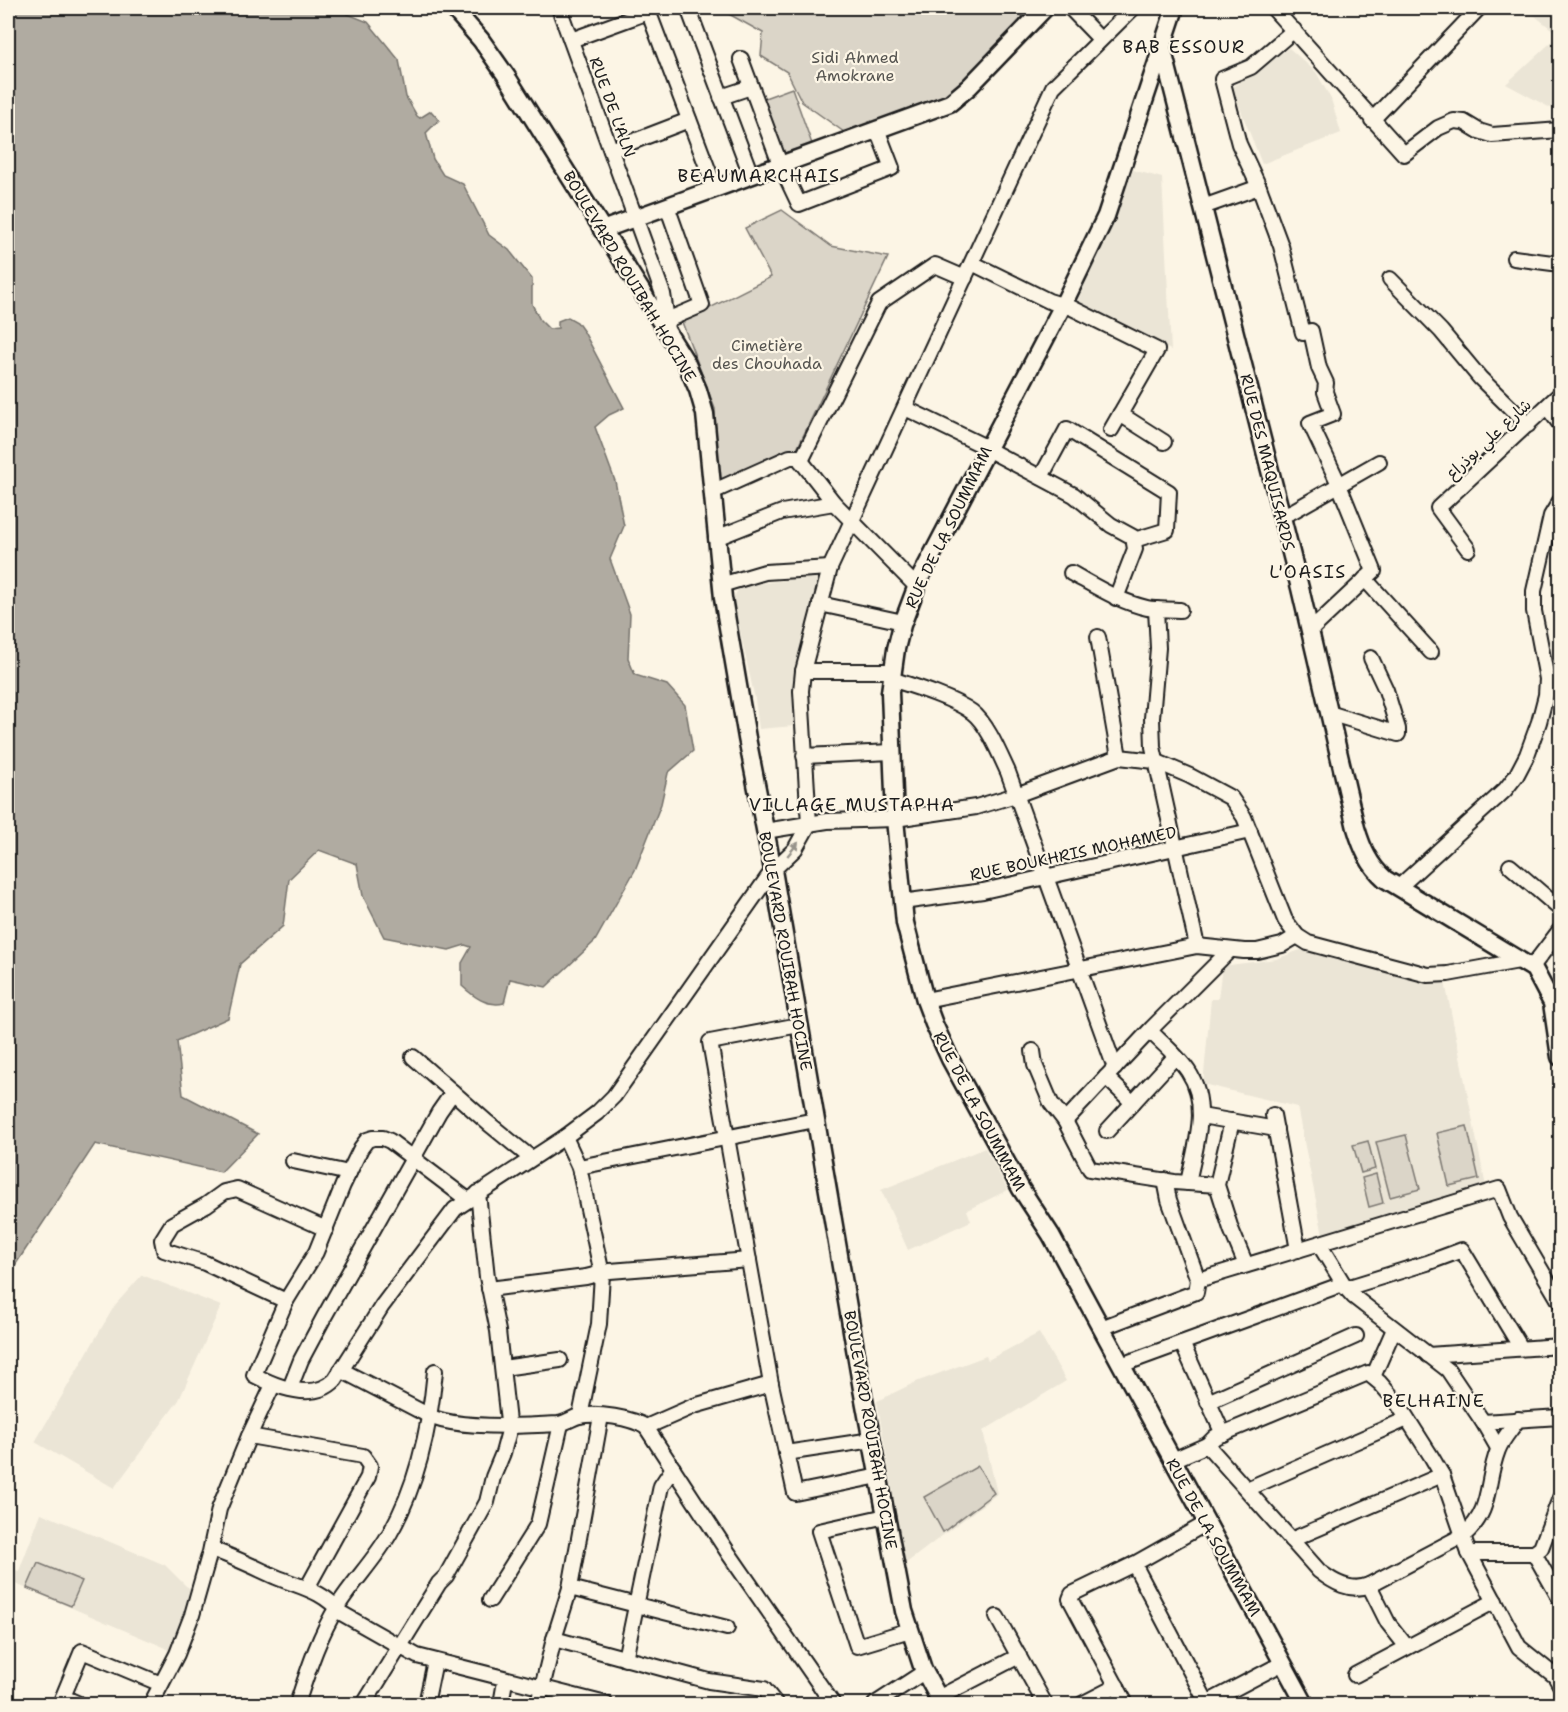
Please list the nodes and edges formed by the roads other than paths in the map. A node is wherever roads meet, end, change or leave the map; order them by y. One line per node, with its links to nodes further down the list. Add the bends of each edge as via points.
1 (453, 8): 30 (main road, BOULEVARD ROUIBAH HOCINE, via 507,77)
2 (560, 8): 13 (street, RUE DE L'ALN)
3 (688, 8): 17 (street)
4 (1040, 8): 20 (main road, via 950,103)
5 (1070, 8): 12 (street)
6 (1175, 8): 14 (main road, RUE DE LA SOUMMAM)
7 (1274, 8): 11 (street)
8 (1479, 8): 19 (street)
9 (1128, 9): 12 (street)
10 (648, 10): 13 (street); 18 (street)
11 (1294, 30): 19 (street); 25 (street, via 1251,68 1222,79 1239,144)
12 (1101, 39): 32 (street, via 1053,87)
13 (571, 40): 22 (street, RUE DE L'ALN)
14 (1162, 47): 28 (main road, RUE DES MAQUISARDS); 36 (main road, RUE DE LA SOUMMAM, via 1107,216)
15 (741, 58): 16 (street)
16 (751, 87): 17 (street); 23 (street)
17 (721, 97): 24 (street)
18 (689, 120): 22 (street); 26 (street)
19 (1372, 120): 21 (street, via 1404,154 1454,121 1492,135)
20 (877, 129): 23 (main road); 23 (street, via 892,168 799,204)
21 (1560, 130)
22 (611, 150): 29 (street, RUE DE L'ALN)
23 (780, 164): 24 (main road)
24 (751, 175): 26 (main road)
25 (1258, 187): 28 (street); 50 (street, via 1281,246 1303,333 1311,331 1326,383 1333,414 1310,423)
26 (715, 188): 27 (main road)
27 (667, 206): 29 (main road); 37 (street, via 702,305)
28 (1203, 207): 54 (main road, RUE DES MAQUISARDS)
29 (635, 218): 30 (main road); 37 (street, RUE DE L'ALN, via 663,294)
30 (602, 230): 37 (main road, BOULEVARD ROUIBAH HOCINE)
31 (1514, 258): 33 (street)
32 (972, 263): 34 (street); 36 (street)
33 (1560, 264)
34 (965, 278): 40 (street); 47 (street, via 935,265 879,303)
35 (1390, 279): 43 (street)
36 (1063, 305): 41 (street, via 1157,350); 46 (main road, RUE DE LA SOUMMAM)
37 (667, 326): 51 (main road, BOULEVARD ROUIBAH HOCINE, via 698,390 705,414)
38 (1560, 394): 39 (street, شارع علي بوذراع)
39 (1547, 407): 42 (street); 43 (street, شارع علي بوذراع)
40 (905, 408): 46 (street); 55 (street)
41 (1120, 414): 44 (street); 45 (street)
42 (1560, 424)
43 (1528, 425): 58 (street, شارع علي بوذراع, via 1438,508)
44 (1111, 430)
45 (1164, 442)
46 (988, 448): 49 (street); 63 (main road, RUE DE LA SOUMMAM)
47 (801, 461): 51 (street, via 790,458); 53 (street)
48 (1379, 462): 50 (street)
49 (1041, 477): 57 (street, via 1074,495); 57 (street, via 1068,429 1169,492 1167,530)
50 (1339, 485): 54 (street); 61 (street, via 1374,571)
51 (712, 492): 56 (main road, BOULEVARD ROUIBAH HOCINE)
52 (1560, 501): 76 (street, via 1551,516 1534,601)
53 (834, 503): 55 (street); 56 (street, via 782,512)
54 (1281, 516): 69 (main road, RUE DES MAQUISARDS)
55 (852, 522): 59 (street); 63 (street)
56 (716, 538): 62 (main road, BOULEVARD ROUIBAH HOCINE)
57 (1134, 540): 64 (street, via 1135,549)
58 (1468, 549)
59 (830, 568): 62 (street, via 765,572); 65 (street)
60 (1071, 573): 64 (street)
61 (1365, 579): 69 (street); 71 (street)
62 (721, 585): 85 (main road, BOULEVARD ROUIBAH HOCINE)
63 (916, 586): 68 (main road, RUE DE LA SOUMMAM)
64 (1116, 598): 66 (street)
65 (820, 604): 68 (street); 74 (street)
66 (1156, 609): 67 (street); 81 (street, via 1158,648 1151,728)
67 (1180, 610)
68 (903, 622): 75 (main road, RUE DE LA SOUMMAM)
69 (1310, 631): 77 (main road, RUE DES MAQUISARDS)
70 (1098, 637): 80 (street)
71 (1431, 652)
72 (1371, 658): 77 (street, via 1386,690 1398,734)
73 (1560, 670): 76 (street)
74 (803, 671): 75 (street); 79 (street)
75 (891, 675): 78 (main road, RUE DE LA SOUMMAM); 82 (street, via 972,712 993,741)
76 (1548, 681): 91 (street, via 1539,722 1516,776)
77 (1329, 713): 91 (main road, RUE DES MAQUISARDS, via 1364,850 1377,873)
78 (892, 752): 79 (street); 83 (main road, RUE DE LA SOUMMAM)
79 (804, 756): 84 (street)
80 (1119, 758): 81 (street); 82 (street)
81 (1155, 761): 86 (street, via 1231,798); 87 (street)
82 (1016, 795): 83 (street, via 976,807); 90 (street)
83 (895, 819): 84 (street); 92 (main road, RUE DE LA SOUMMAM)
84 (809, 824): 85 (street); 89 (street, one-way to 84, via 795,849)
85 (765, 831): 89 (main road, BOULEVARD ROUIBAH HOCINE)
86 (1250, 831): 87 (street, RUE BOUKHRIS MOHAMED); 95 (street, via 1278,906)
87 (1174, 848): 90 (street, RUE BOUKHRIS MOHAMED); 96 (street)
88 (1510, 866): 93 (street)
89 (772, 870): 102 (main road, BOULEVARD ROUIBAH HOCINE); 116 (street, via 614,1096)
90 (1046, 877): 92 (street, RUE BOUKHRIS MOHAMED, via 983,891); 99 (street)
91 (1400, 887): 98 (main road, RUE DES MAQUISARDS)
92 (902, 902): 100 (main road, RUE DE LA SOUMMAM)
93 (1560, 909)
94 (1560, 930): 98 (street)
95 (1297, 936): 97 (street, via 1263,950); 98 (street, via 1308,943 1428,975)
96 (1197, 946): 97 (street); 99 (street)
97 (1230, 950): 103 (street)
98 (1525, 964): 101 (main road, via 1534,969)
99 (1079, 969): 100 (street); 108 (street)
100 (925, 1000): 138 (main road, RUE DE LA SOUMMAM, via 950,1059)
101 (1556, 1003): 107 (main road)
102 (799, 1025): 112 (main road, BOULEVARD ROUIBAH HOCINE); 117 (street, via 710,1042)
103 (1150, 1030): 106 (street); 108 (street)
104 (1033, 1051): 113 (street, via 1051,1103)
105 (413, 1057): 109 (street)
106 (1175, 1057): 110 (street); 111 (street, via 1197,1088)
107 (1560, 1057)
108 (1111, 1072): 110 (street); 113 (street)
109 (453, 1092): 118 (street); 119 (street)
110 (1132, 1103): 115 (street)
111 (1201, 1116): 114 (street); 124 (street)
112 (815, 1120): 117 (street); 167 (main road, BOULEVARD ROUIBAH HOCINE)
113 (1065, 1121): 123 (street, via 1090,1169)
114 (1232, 1121): 125 (street); 129 (street, via 1274,1122)
115 (1107, 1131)
116 (565, 1137): 119 (street); 121 (street)
117 (727, 1137): 121 (street); 130 (street)
118 (412, 1158): 122 (street, via 386,1139 373,1138 364,1143); 126 (street); 153 (street, via 324,1317)
119 (531, 1158): 126 (street)
120 (293, 1161): 122 (street)
121 (579, 1167): 132 (street)
122 (349, 1173): 127 (street)
123 (1166, 1180): 124 (street); 133 (street, via 1169,1200)
124 (1188, 1183): 125 (street)
125 (1217, 1185): 131 (street)
126 (473, 1196): 135 (street); 148 (street, via 455,1209 382,1306)
127 (326, 1229): 136 (street); 136 (street, via 237,1189 224,1192 171,1224 162,1240 164,1250 205,1263)
128 (1319, 1244): 129 (street); 134 (street); 137 (street, via 1498,1189)
129 (1298, 1250): 131 (street)
130 (749, 1260): 132 (street); 151 (street)
131 (1246, 1265): 133 (street)
132 (602, 1274): 135 (street); 155 (street, via 599,1324)
133 (1198, 1280): 138 (street, via 1196,1292)
134 (1344, 1286): 139 (street); 141 (street); 143 (street, via 1462,1250)
135 (489, 1289): 147 (street)
136 (286, 1301): 152 (street, via 254,1374)
137 (1560, 1302)
138 (1101, 1328): 146 (main road, RUE DE LA SOUMMAM)
139 (1394, 1329): 144 (street); 150 (street)
140 (1356, 1336): 154 (street)
141 (1182, 1343): 146 (street); 154 (street)
142 (1560, 1346): 143 (street)
143 (1521, 1348): 144 (street)
144 (1428, 1355): 161 (street, via 1448,1370)
145 (561, 1360): 147 (street)
146 (1121, 1365): 171 (main road, RUE DE LA SOUMMAM)
147 (503, 1368): 163 (street)
148 (341, 1370): 153 (street, via 324,1389); 158 (street)
149 (435, 1371): 158 (street)
150 (1372, 1377): 159 (street); 165 (street, via 1368,1373)
151 (771, 1384): 164 (street, via 694,1406); 170 (street)
152 (273, 1385): 153 (street); 166 (street)
153 (290, 1388)
154 (1208, 1402): 165 (street)
155 (580, 1416): 156 (street); 162 (street)
156 (601, 1416): 164 (street, via 636,1421); 187 (street)
157 (1560, 1417): 160 (street)
158 (430, 1418): 163 (street, via 469,1425); 192 (street, via 410,1491 391,1532)
159 (1407, 1419): 173 (street); 175 (street)
160 (1518, 1419): 161 (street); 169 (street)
161 (1484, 1422): 169 (street)
162 (561, 1424): 163 (street); 189 (street, via 538,1524)
163 (508, 1425): 197 (street, via 487,1502 446,1576)
164 (646, 1427): 172 (street)
165 (1223, 1434): 168 (street)
166 (249, 1436): 181 (street, via 219,1509); 186 (street, via 363,1456 370,1466 368,1477)
167 (872, 1440): 170 (street); 174 (main road, BOULEVARD ROUIBAH HOCINE)
168 (1207, 1445): 171 (street); 175 (street)
169 (1498, 1448): 179 (street, via 1482,1515)
170 (786, 1454): 174 (street, via 795,1493)
171 (1173, 1460): 178 (main road, RUE DE LA SOUMMAM)
172 (673, 1468): 191 (street, via 662,1486); 221 (street)
173 (1442, 1475): 179 (street); 180 (street)
174 (879, 1476): 177 (main road, BOULEVARD ROUIBAH HOCINE)
175 (1247, 1489): 180 (street)
176 (1560, 1498): 183 (street, via 1541,1548)
177 (886, 1516): 195 (main road, BOULEVARD ROUIBAH HOCINE); 195 (street, via 819,1531 857,1646)
178 (1207, 1523): 184 (street); 202 (main road, RUE DE LA SOUMMAM)
179 (1464, 1535): 182 (street); 185 (street)
180 (1291, 1540): 185 (street, via 1327,1577 1351,1588)
181 (211, 1549): 186 (street); 205 (street, via 188,1625)
182 (1469, 1553): 183 (street); 190 (street)
183 (1534, 1554): 188 (street)
184 (1134, 1564): 207 (street, via 1072,1594 1070,1599); 226 (street)
185 (1369, 1585): 198 (street, via 1388,1623)
186 (307, 1588): 192 (street)
187 (570, 1588): 191 (street); 196 (street)
188 (1560, 1599)
189 (490, 1600)
190 (1495, 1601): 198 (street); 206 (street, via 1519,1647 1555,1676)
191 (636, 1605): 194 (street); 200 (street)
192 (337, 1607): 197 (street); 214 (street, via 317,1645)
193 (998, 1617): 199 (street)
194 (727, 1628)
195 (910, 1630): 203 (main road, BOULEVARD ROUIBAH HOCINE)
196 (554, 1639): 200 (street); 209 (street)
197 (399, 1646): 201 (street); 215 (street)
198 (1407, 1647): 204 (street)
199 (1019, 1656): 211 (street); 223 (street)
200 (625, 1659): 220 (street, via 709,1682 764,1689)
201 (435, 1660): 209 (street); 216 (street)
202 (1283, 1663): 226 (street); 227 (main road, RUE DE LA SOUMMAM)
203 (924, 1671): 211 (main road, BOULEVARD ROUIBAH HOCINE); 222 (street)
204 (1355, 1675)
205 (161, 1684): 210 (street, via 82,1651); 213 (street)
206 (1560, 1685)
207 (1117, 1686): 224 (street); 225 (street)
208 (504, 1687): 217 (street)
209 (542, 1688): 218 (street); 219 (street)
210 (62, 1701): 212 (street)
211 (940, 1701)
212 (79, 1704)
213 (152, 1704)
214 (297, 1704)
215 (364, 1704)
216 (426, 1704)
217 (501, 1704)
218 (537, 1704)
219 (606, 1704)
220 (776, 1704)
221 (833, 1704)
222 (875, 1704)
223 (1046, 1704)
224 (1082, 1704)
225 (1126, 1704)
226 (1206, 1704)
227 (1305, 1704)

